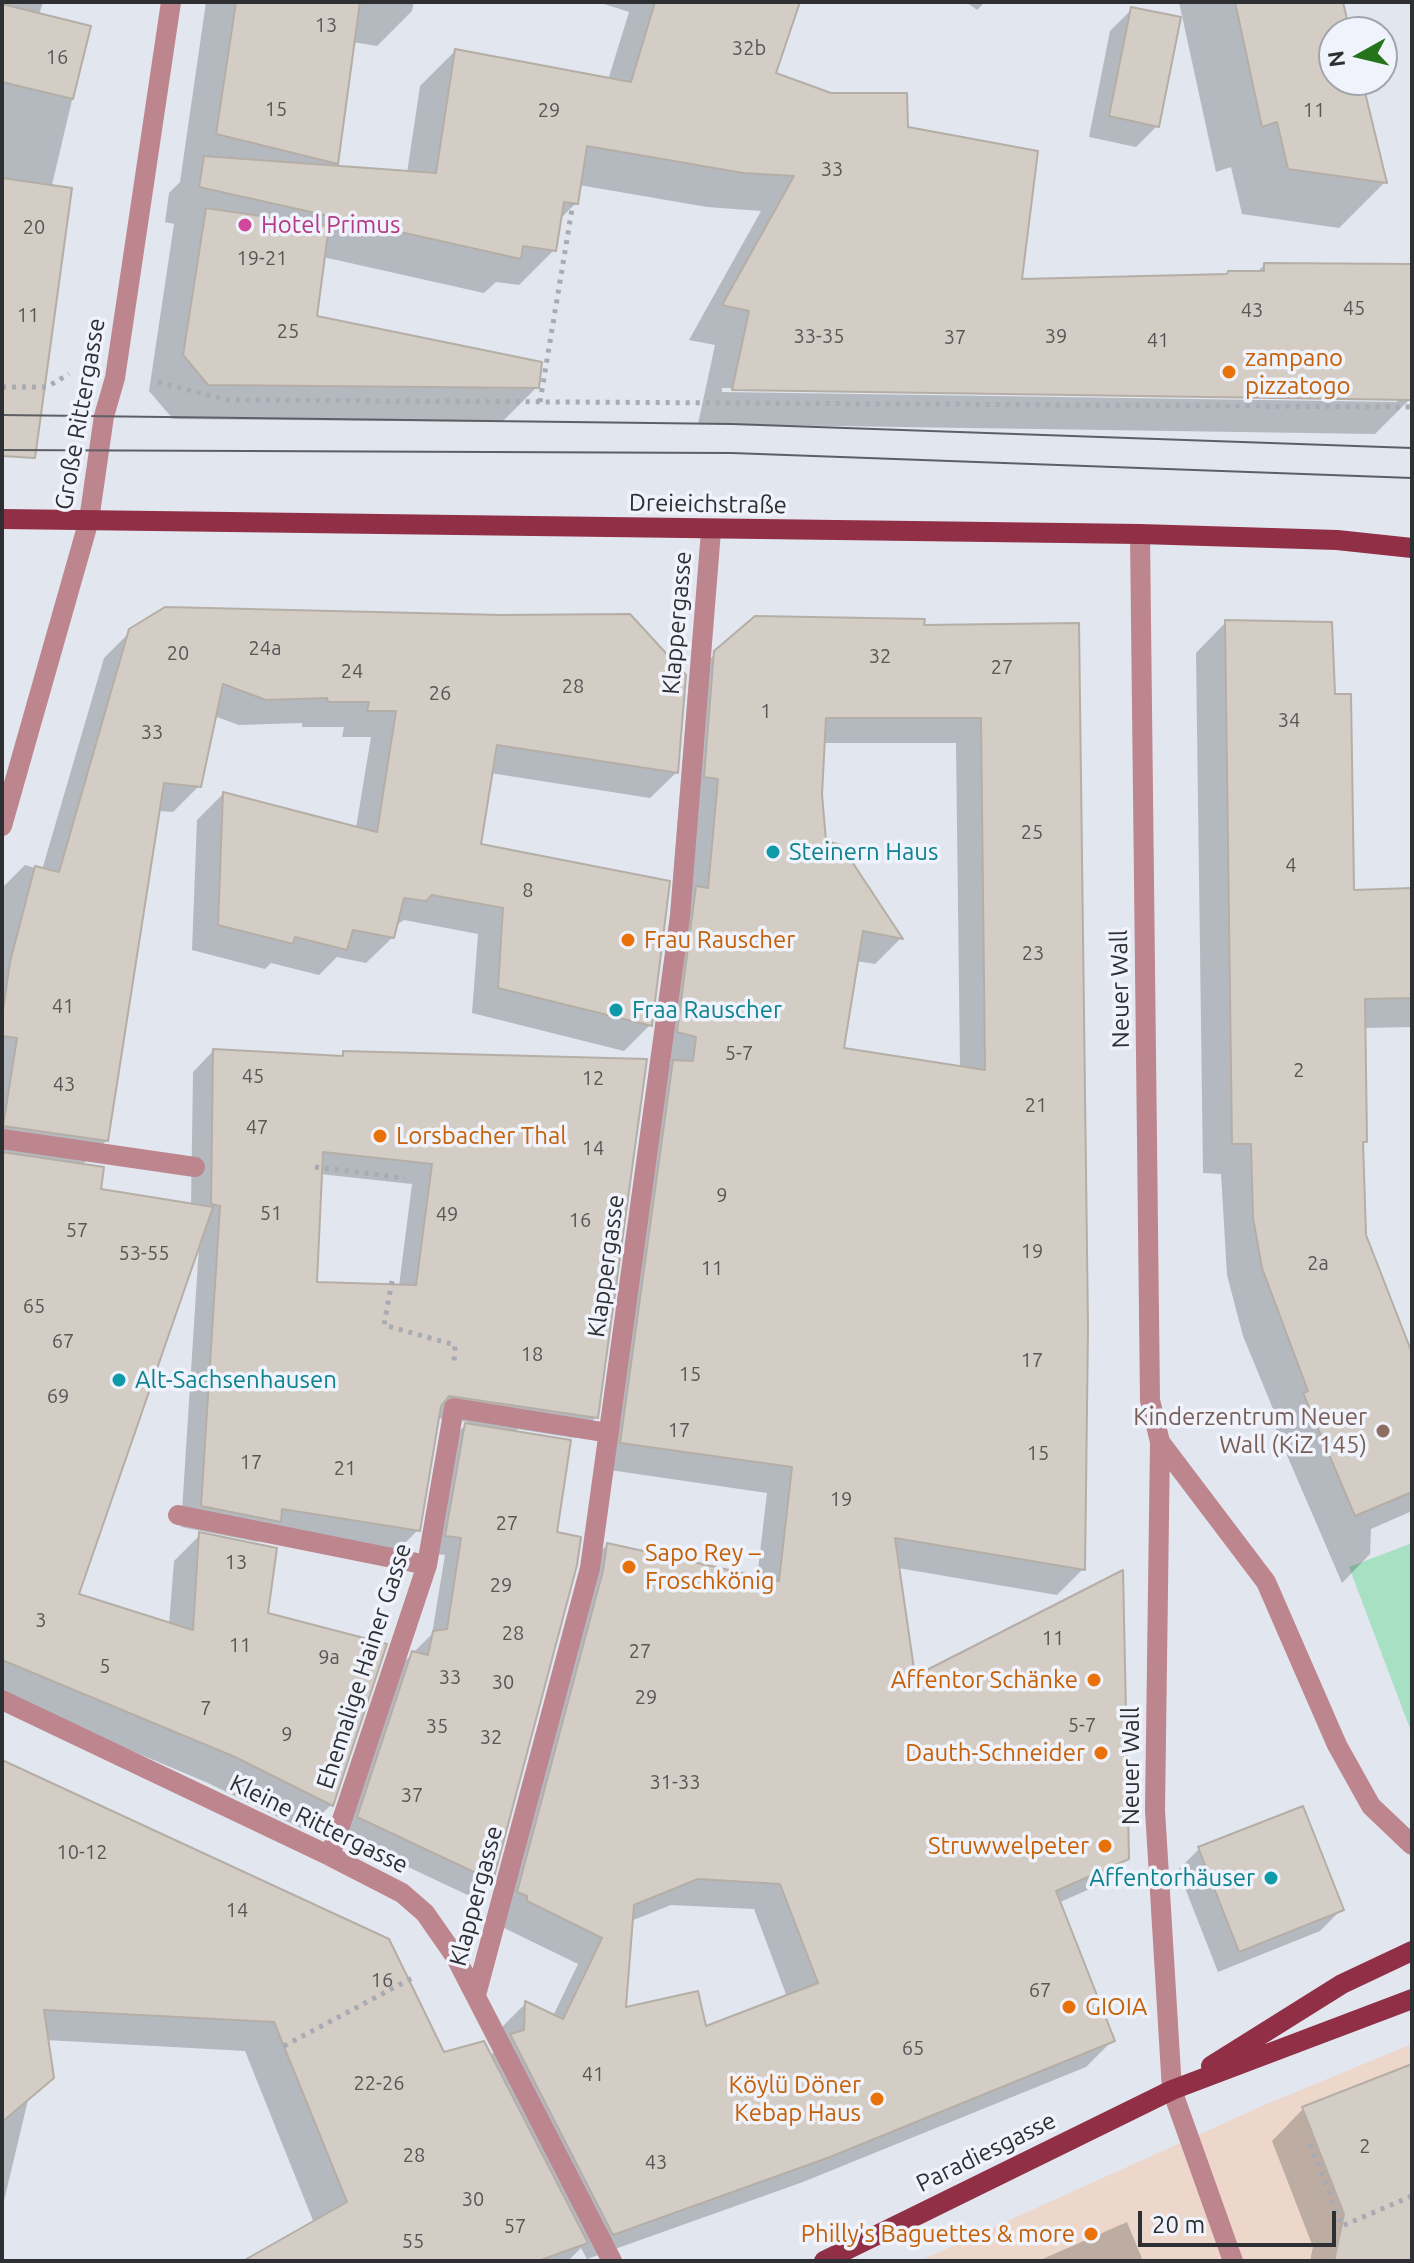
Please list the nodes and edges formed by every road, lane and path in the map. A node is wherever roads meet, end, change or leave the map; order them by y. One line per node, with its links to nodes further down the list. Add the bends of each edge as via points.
1 (171, 2): 3 (street, Große Rittergasse)
2 (573, 203): 5 (path)
3 (115, 378): 4 (path, via 71,372 47,387); 5 (path, via 170,383 227,400); 8 (street, Große Rittergasse)
4 (2, 387)
5 (540, 402): 6 (path)
6 (1412, 407)
7 (2, 519): 8 (main road, Dreieichstraße)
8 (89, 520): 9 (main road, Dreieichstraße); 12 (street, Große Rittergasse)
9 (711, 531): 10 (main road, Dreieichstraße); 19 (street, Klappergasse, via 680,917)
10 (1140, 534): 11 (main road, Dreieichstraße, via 1337,540); 20 (street, Neuer Wall, via 1150,1400)
11 (1412, 548)
12 (2, 826)
13 (2, 1139): 14 (street)
14 (195, 1167)
15 (315, 1167): 16 (path)
16 (405, 1178)
17 (392, 1281): 18 (path, via 384,1325 455,1345)
18 (454, 1408): 19 (street); 22 (street, Ehemalige Hainer Gasse)
19 (609, 1433): 28 (street, Klappergasse, via 590,1568)
20 (1160, 1442): 24 (street, Neuer Wall, via 1266,1582 1337,1745 1371,1806); 31 (street, Neuer Wall, via 1155,1810)
21 (178, 1515): 22 (street)
22 (427, 1565): 25 (street, Ehemalige Hainer Gasse)
23 (2, 1700): 25 (street, Kleine Rittergasse)
24 (1412, 1845)
25 (330, 1856): 27 (street, Kleine Rittergasse, via 402,1893 425,1913)
26 (1412, 1951): 31 (main road, Paradiesgasse, via 1342,1984)
27 (455, 1956): 28 (street, Kleine Rittergasse); 30 (path)
28 (476, 1995): 34 (street, Kleine Rittergasse)
29 (1412, 1999): 31 (main road, Paradiesgasse)
30 (284, 2046)
31 (1172, 2090): 35 (main road, Paradiesgasse); 36 (street, Neuer Wall)
32 (1310, 2144): 33 (path, via 1342,2226)
33 (1412, 2196)
34 (612, 2261)
35 (824, 2261)
36 (1233, 2261)

